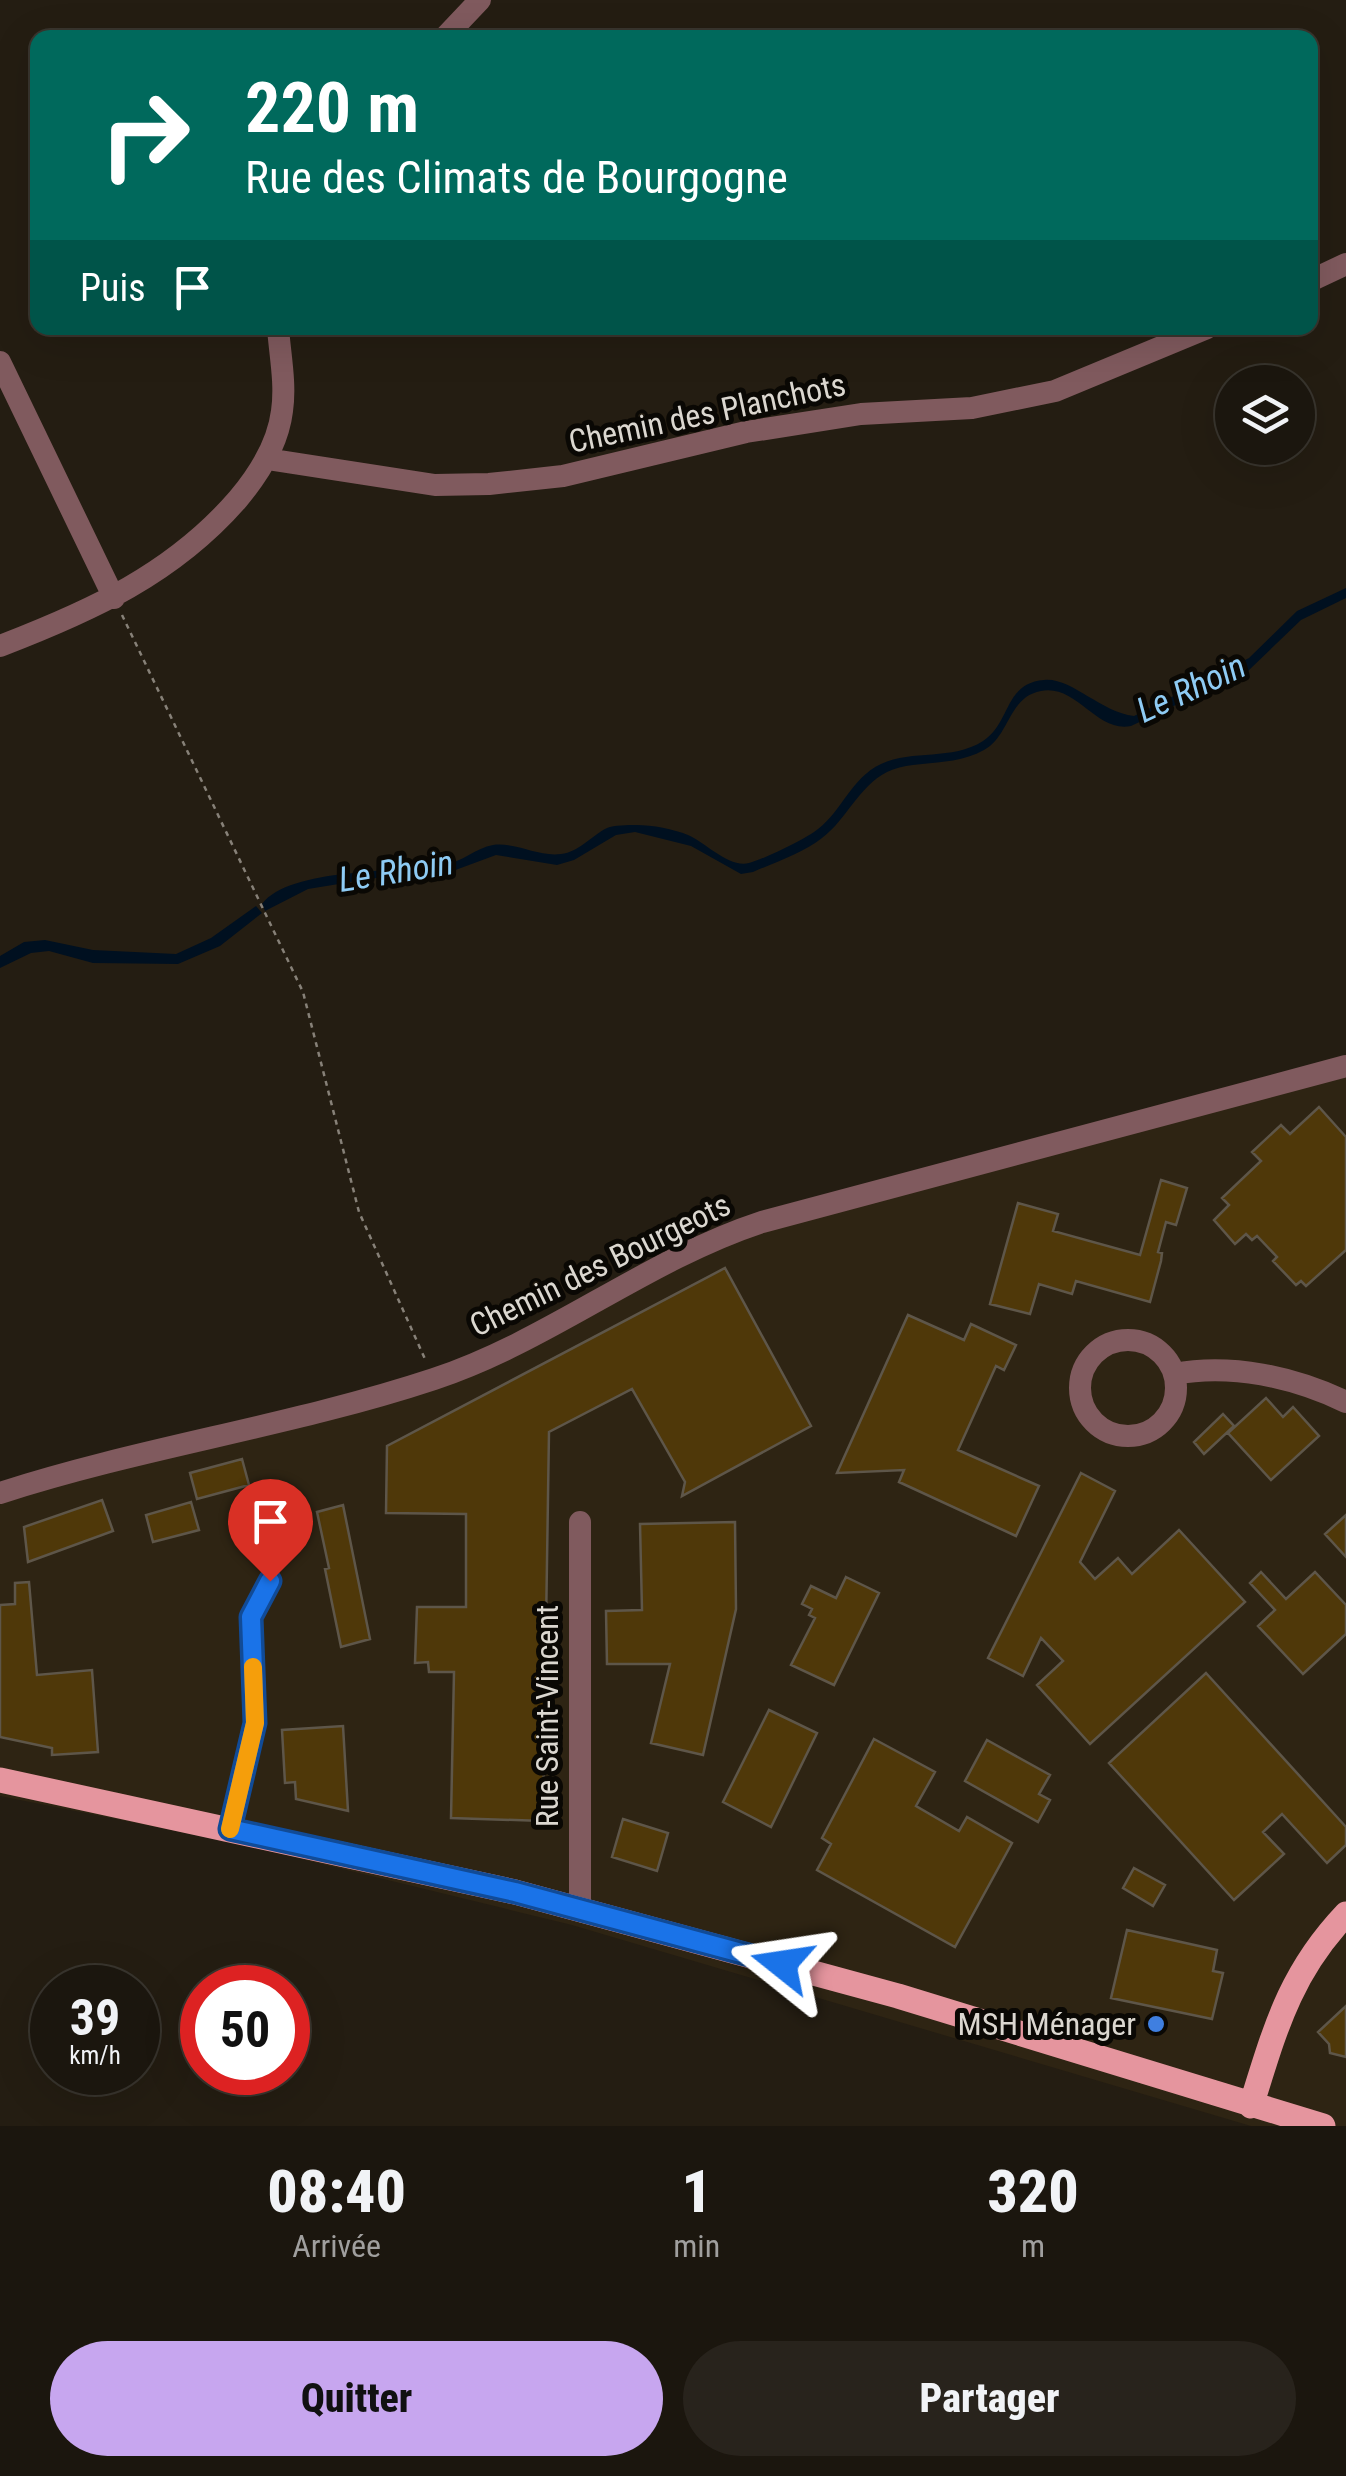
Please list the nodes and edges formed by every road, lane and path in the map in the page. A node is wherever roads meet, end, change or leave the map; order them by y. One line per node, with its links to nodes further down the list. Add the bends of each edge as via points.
1 (480, 0): 2 (street)
2 (452, 30)
3 (1346, 264): 4 (street)
4 (1318, 277)
5 (279, 335): 8 (street, via 282,414)
6 (1191, 335): 8 (street, Chemin des Planchots, via 1055,392 972,408 861,414 746,432 551,478 435,485)
7 (0, 362): 9 (street)
8 (266, 459): 9 (street, via 199,540)
9 (114, 598): 10 (street); 13 (path, via 303,992 359,1212)
10 (0, 646)
11 (1346, 1066): 13 (street, Chemin des Bourgeots, via 749,1226)
12 (1174, 1374): 12 (street, via 1154,1347 1120,1340 1091,1358 1081,1378 1082,1401 1103,1428 1136,1435 1157,1426 1172,1408); 14 (street, via 1251,1372)
13 (434, 1379): 15 (street, Chemin des Bourgeots)
14 (1346, 1402)
15 (0, 1493)
16 (580, 1522): 20 (street, Rue Saint-Vincent)
17 (270, 1581): 19 (street, via 251,1617 255,1723)
18 (0, 1780): 19 (main road)
19 (230, 1829): 20 (main road)
20 (580, 1909): 22 (main road, via 913,2000)
21 (1346, 1914): 22 (main road, via 1314,1949 1289,1992)
22 (1250, 2106): 23 (main road)
23 (1323, 2126)

